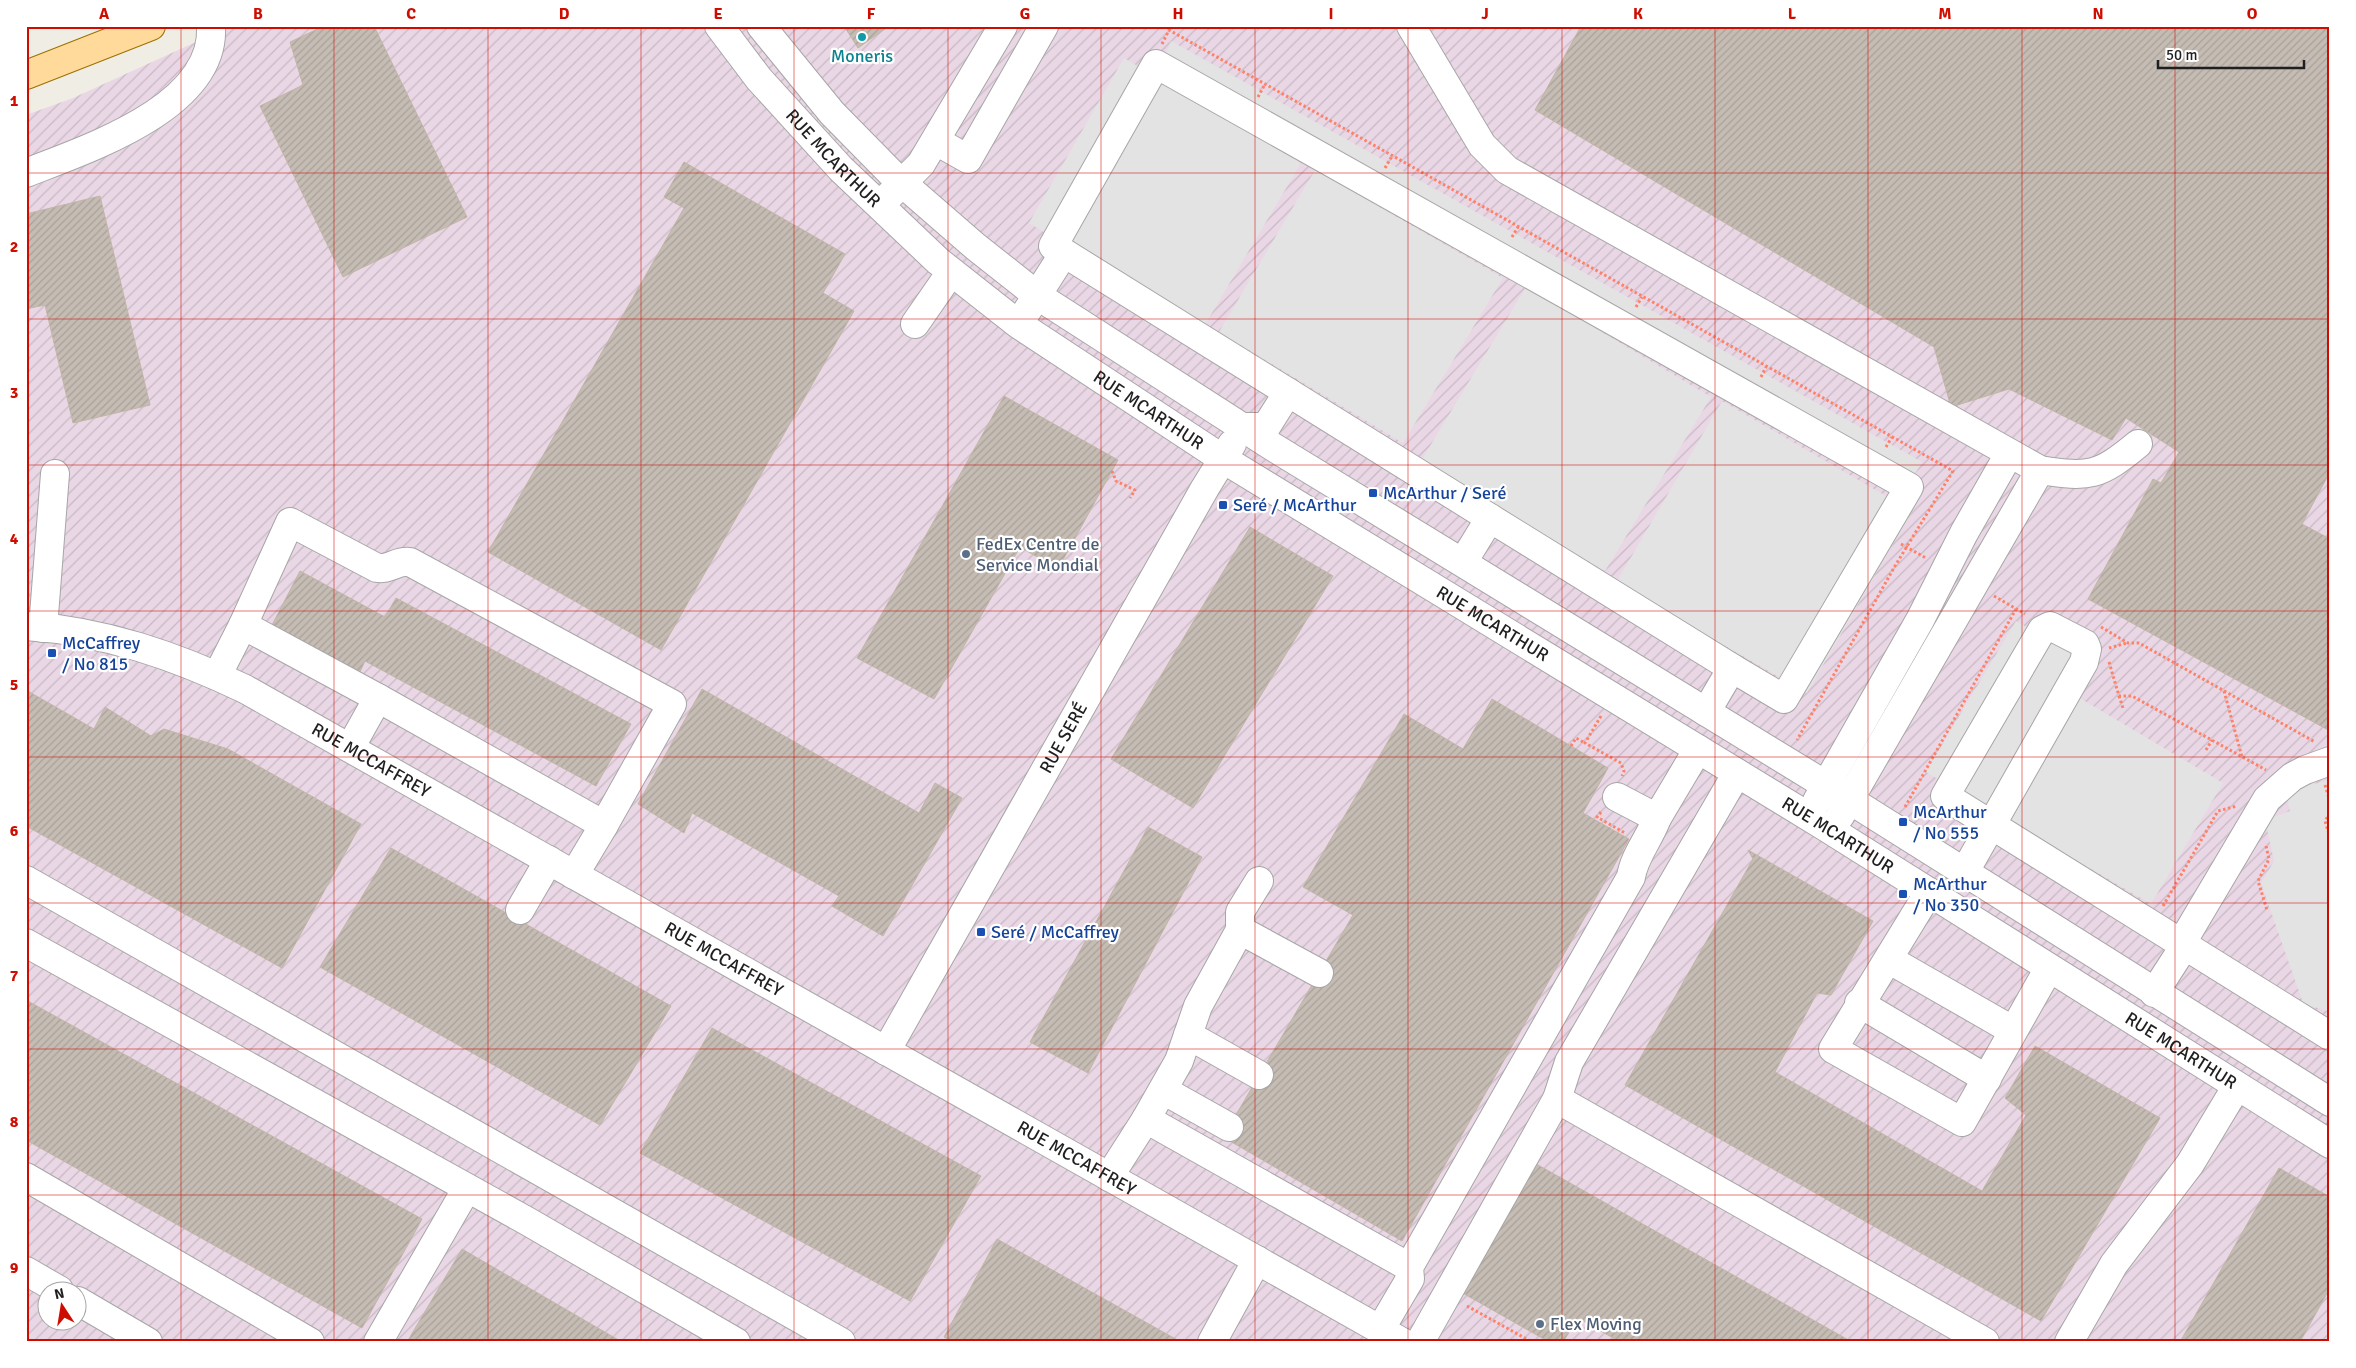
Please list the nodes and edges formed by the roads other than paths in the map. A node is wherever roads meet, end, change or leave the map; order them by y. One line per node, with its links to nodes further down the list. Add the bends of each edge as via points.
1 (151, 26): 9 (main road)
2 (211, 26): 11 (street, via 203,65 172,100 117,137)
3 (757, 26): 8 (street)
4 (761, 26): 12 (street, RUE MCARTHUR, via 832,113)
5 (1003, 26): 10 (street)
6 (1044, 26): 10 (street, via 968,159)
7 (1411, 26): 22 (street, via 1482,145 1507,170)
8 (725, 36): 13 (street, RUE MCARTHUR, via 798,124)
9 (26, 75)
10 (936, 141): 12 (street, via 921,164)
11 (26, 172)
12 (902, 183): 13 (street); 16 (street, RUE MCARTHUR)
13 (880, 206): 15 (street, RUE MCARTHUR)
14 (1064, 253): 16 (street); 19 (street); 30 (street, via 1053,246 1156,64 1909,487 1784,699)
15 (951, 272): 17 (street); 18 (street, RUE MCARTHUR)
16 (1038, 296): 18 (street); 20 (street, RUE MCARTHUR)
17 (915, 324)
18 (1018, 324): 23 (street, RUE MCARTHUR)
19 (1288, 392): 20 (street, via 1266,427); 26 (street)
20 (1243, 427): 23 (street, RUE SERÉ); 27 (street, RUE MCARTHUR)
21 (2138, 444): 24 (street, via 2097,473 2075,476)
22 (2008, 454): 24 (street); 38 (street, via 1920,620)
23 (1223, 459): 35 (street, RUE MCARTHUR); 64 (street, RUE SERÉ)
24 (2040, 470): 40 (street)
25 (55, 474): 29 (street)
26 (1490, 518): 27 (street); 30 (street)
27 (1463, 562): 33 (street, RUE MCARTHUR)
28 (243, 625): 31 (street); 32 (street); 43 (street, via 290,522 377,568 410,562 672,704)
29 (35, 627): 31 (street, RUE MCCAFFREY, via 126,643)
30 (1732, 668): 33 (street)
31 (217, 676): 34 (street, RUE MCCAFFREY)
32 (378, 698): 34 (street); 43 (street)
33 (1706, 712): 38 (street, RUE MCARTHUR)
34 (350, 748): 46 (street, RUE MCCAFFREY)
35 (1698, 749): 37 (street, RUE MCARTHUR); 42 (street)
36 (2324, 764): 55 (street, via 2292,777 2267,799 2187,934)
37 (1737, 773): 41 (street, RUE MCARTHUR); 69 (street, via 1569,1062)
38 (1825, 785): 40 (street, RUE MCARTHUR); 41 (street)
39 (1617, 796): 42 (street)
40 (1849, 800): 45 (street); 47 (street, RUE MCARTHUR)
41 (1808, 816): 45 (street, RUE MCARTHUR)
42 (1657, 818): 78 (street, via 1632,866 1631,877)
43 (604, 825): 48 (street)
44 (1990, 825): 44 (street, via 1945,796 2042,630 2056,627 2081,640 2087,649 2086,656); 47 (street); 55 (street)
45 (1832, 831): 51 (street, RUE MCARTHUR)
46 (549, 860): 48 (street, RUE MCCAFFREY); 52 (street)
47 (1964, 873): 59 (street, RUE MCARTHUR)
48 (574, 875): 64 (street, RUE MCCAFFREY)
49 (26, 880): 87 (street)
50 (1259, 881): 53 (street, via 1240,912)
51 (1930, 892): 56 (street); 57 (street, RUE MCARTHUR)
52 (520, 910)
53 (1240, 930): 58 (street); 62 (street, via 1198,1006)
54 (26, 943): 76 (street)
55 (2184, 945): 59 (street); 63 (street)
56 (1890, 960): 60 (street); 61 (street)
57 (2049, 968): 61 (street); 67 (street, RUE MCARTHUR)
58 (1319, 973)
59 (2154, 992): 70 (street, RUE MCARTHUR)
60 (1859, 1003): 66 (street); 66 (street, via 1833,1049 1962,1122)
61 (2012, 1030): 66 (street)
62 (1188, 1035): 65 (street); 68 (street, via 1179,1061)
63 (2330, 1036)
64 (886, 1051): 74 (street, RUE MCCAFFREY)
65 (1259, 1075)
66 (1987, 1079)
67 (2236, 1086): 73 (street, RUE MCARTHUR); 91 (street, via 2190,1164 2114,1264)
68 (1162, 1090): 71 (street); 72 (street)
69 (1557, 1099): 89 (street); 90 (street)
70 (2330, 1102)
71 (1146, 1119): 74 (street); 78 (street)
72 (1229, 1127)
73 (2330, 1144)
74 (1109, 1176): 77 (street, RUE MCCAFFREY)
75 (26, 1177): 84 (street)
76 (467, 1188): 85 (street); 86 (street)
77 (1257, 1260): 82 (street, RUE MCCAFFREY); 88 (street)
78 (1409, 1267): 82 (street, via 1410,1279)
79 (26, 1271): 80 (street)
80 (42, 1280)
81 (88, 1307): 83 (street)
82 (1391, 1336)
83 (148, 1342)
84 (310, 1342)
85 (378, 1342)
86 (736, 1342)
87 (841, 1342)
88 (1212, 1342)
89 (1420, 1342)
90 (1984, 1342)
91 (2069, 1342)

